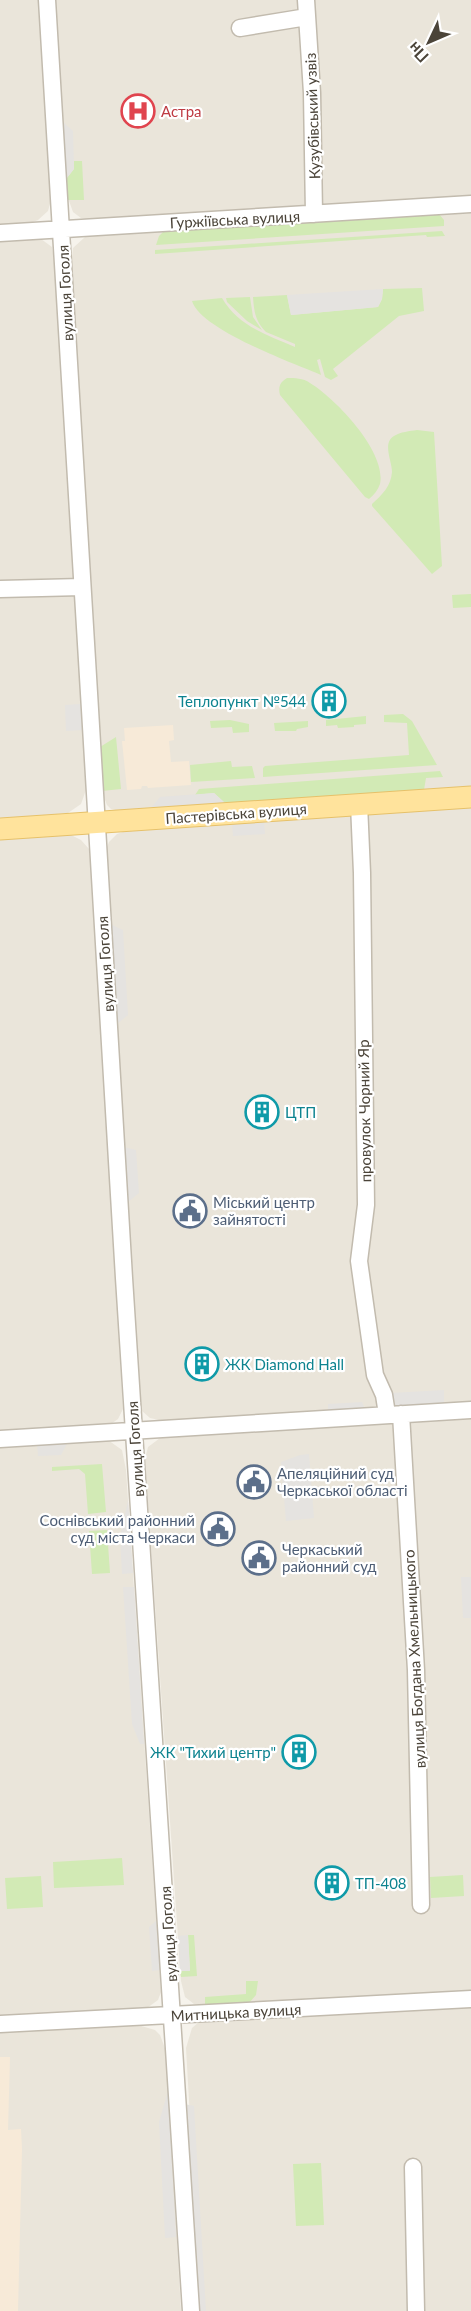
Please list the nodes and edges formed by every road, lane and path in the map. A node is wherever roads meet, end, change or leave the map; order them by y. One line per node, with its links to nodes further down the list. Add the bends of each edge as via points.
1 (47, 0): 7 (street, вулиця Гоголя)
2 (306, 0): 3 (street, Кузубівський узвіз)
3 (307, 17): 4 (street); 6 (street, Кузубівський узвіз)
4 (240, 28)
5 (471, 204): 6 (street, Гуржіївська вулиця)
6 (314, 214): 7 (street, Гуржіївська вулиця)
7 (62, 229): 8 (street, Гуржіївська вулиця); 9 (street, вулиця Гоголя)
8 (0, 233)
9 (82, 587): 10 (street); 13 (street, вулиця Гоголя)
10 (0, 589)
11 (471, 796): 12 (main road, Пастерівська вулиця)
12 (358, 804): 13 (main road, Пастерівська вулиця); 16 (street, провулок Чорний Яр, via 366,1186 359,1261 375,1375)
13 (96, 822): 14 (main road, Пастерівська вулиця); 17 (street, вулиця Гоголя)
14 (0, 829)
15 (471, 1410): 16 (street)
16 (394, 1414): 17 (street); 19 (street, вулиця Богдана Хмельницького, via 416,1670)
17 (134, 1431): 18 (street); 21 (street, вулиця Гоголя)
18 (0, 1439)
19 (421, 1905)
20 (471, 1999): 21 (street, Митницька вулиця)
21 (174, 2015): 22 (street, Митницька вулиця); 24 (street, вулиця Гоголя)
22 (0, 2024)
23 (413, 2167): 25 (street)
24 (190, 2311)
25 (416, 2311)

